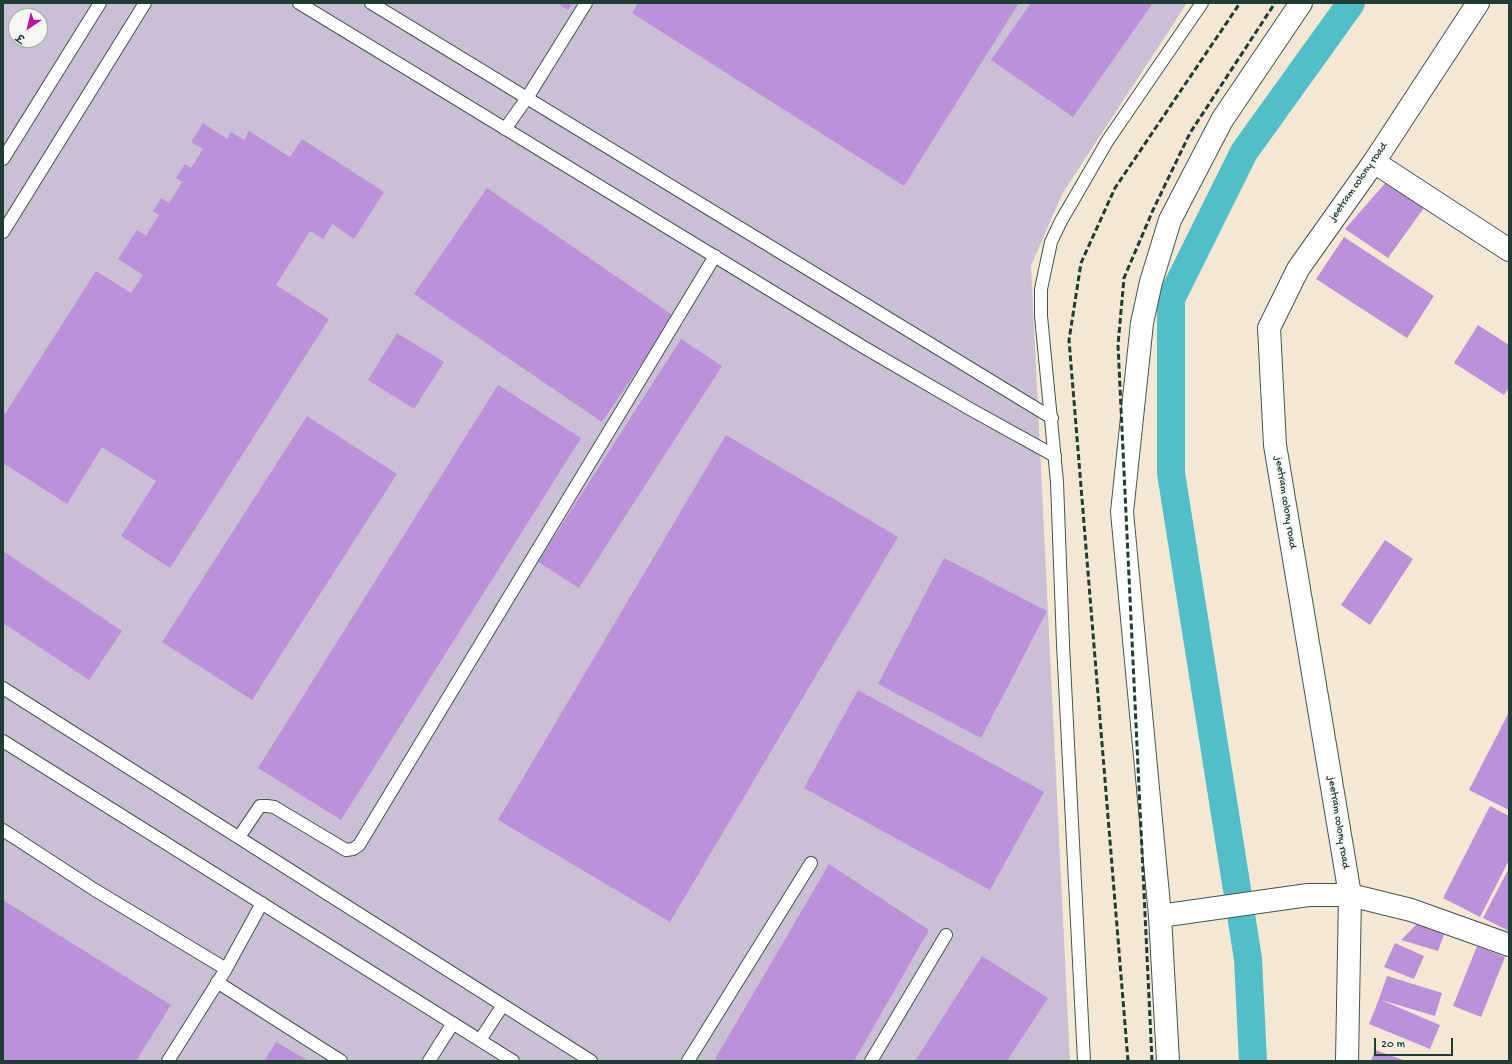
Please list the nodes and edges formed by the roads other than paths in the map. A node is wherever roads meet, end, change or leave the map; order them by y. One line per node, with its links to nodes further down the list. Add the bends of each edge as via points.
1 (100, 3): 11 (lane)
2 (145, 3): 13 (lane)
3 (299, 3): 10 (lane)
4 (371, 3): 9 (lane)
5 (586, 3): 9 (lane)
6 (1202, 3): 16 (lane, via 1108,140 1051,242 1041,289 1041,316)
7 (1301, 3): 25 (street, via 1222,120 1170,220 1151,282 1142,323 1122,512)
8 (1478, 3): 12 (street, jeetram colony road)
9 (526, 98): 10 (lane); 16 (lane)
10 (505, 129): 15 (lane)
11 (3, 159)
12 (1374, 162): 14 (street); 23 (street, jeetram colony road, via 1298,269 1269,328 1275,445)
13 (3, 232)
14 (1509, 250)
15 (715, 256): 17 (lane, via 865,348); 21 (lane, via 359,845 346,850 267,806 260,806)
16 (1052, 418): 17 (lane)
17 (1055, 456): 40 (lane)
18 (3, 688): 21 (lane)
19 (3, 741): 24 (lane)
20 (3, 830): 28 (lane, via 95,890)
21 (239, 837): 30 (lane)
22 (811, 863): 38 (lane)
23 (1350, 896): 25 (street, via 1308,895); 27 (street, via 1411,910); 42 (street, jeetram colony road)
24 (262, 903): 28 (lane); 31 (lane)
25 (1160, 916): 41 (street)
26 (946, 935): 39 (lane)
27 (1509, 945)
28 (226, 969): 29 (lane)
29 (217, 982): 33 (lane); 34 (lane)
30 (503, 1005): 32 (lane); 37 (lane)
31 (453, 1023): 32 (lane); 35 (lane)
32 (480, 1040): 36 (lane)
33 (168, 1061)
34 (341, 1061)
35 (429, 1061)
36 (513, 1061)
37 (591, 1061)
38 (688, 1061)
39 (871, 1061)
40 (1084, 1061)
41 (1168, 1061)
42 (1347, 1061)

